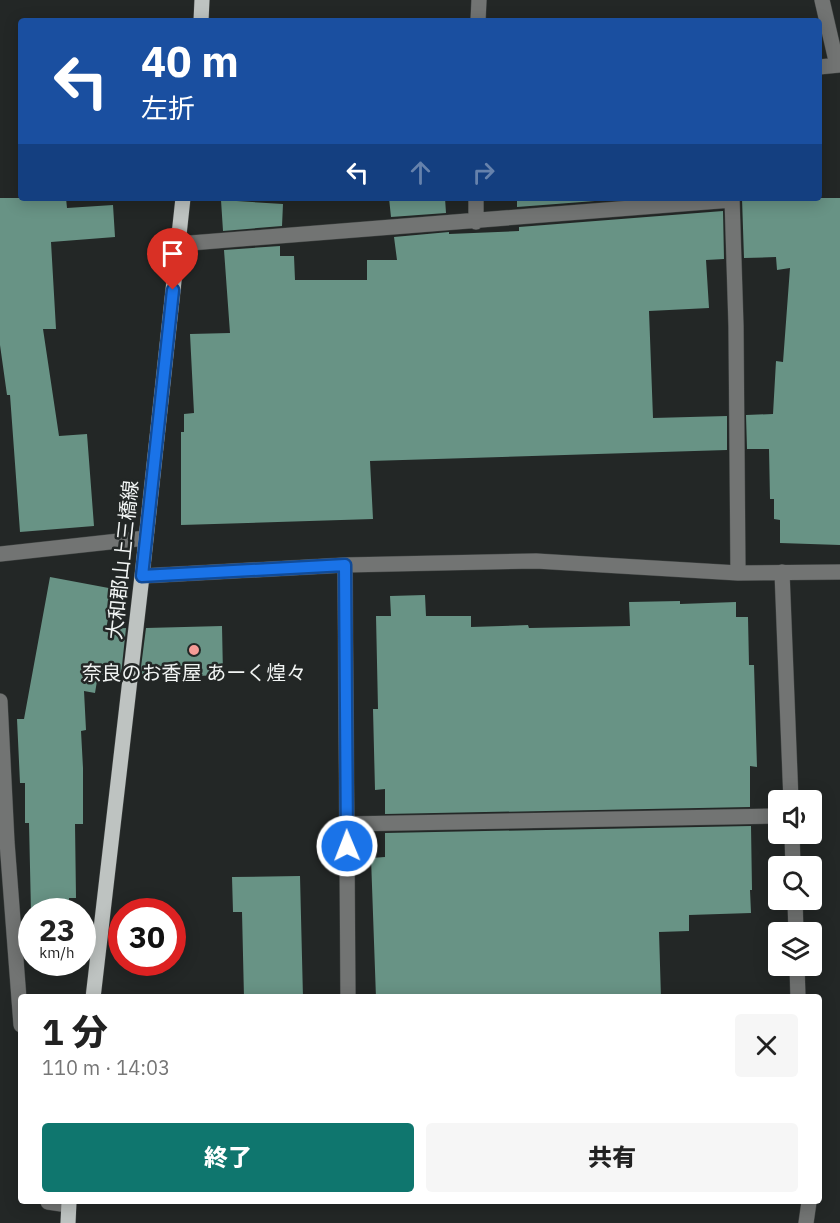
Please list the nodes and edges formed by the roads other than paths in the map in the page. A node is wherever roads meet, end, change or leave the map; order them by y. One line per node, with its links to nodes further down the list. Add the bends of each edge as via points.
1 (202, 0): 4 (main road)
2 (478, 0): 5 (street)
3 (822, 0): 6 (street)
4 (201, 18)
5 (478, 18)
6 (838, 65): 7 (street)
7 (822, 67)
8 (183, 201): 13 (main road, 大和郡山上三橋線)
9 (476, 201): 12 (street)
10 (710, 201): 12 (street)
11 (732, 201): 19 (street)
12 (476, 222): 13 (street)
13 (178, 244): 14 (main road, 大和郡山上三橋線)
14 (146, 538): 15 (street); 20 (main road, 大和郡山上三橋線)
15 (0, 554)
16 (345, 565): 19 (street, via 536,561); 20 (street); 24 (street)
17 (782, 572): 18 (street); 19 (street); 22 (street)
18 (840, 572)
19 (738, 573)
20 (142, 576): 27 (main road, 大和郡山上三橋線)
21 (0, 701): 26 (street)
22 (791, 790)
23 (768, 816): 24 (street)
24 (346, 824): 28 (street)
25 (797, 976): 29 (street)
26 (19, 994)
27 (93, 994)
28 (348, 994)
29 (798, 994)
30 (69, 1204): 32 (main road)
31 (809, 1204): 33 (street)
32 (68, 1223)
33 (806, 1223)

